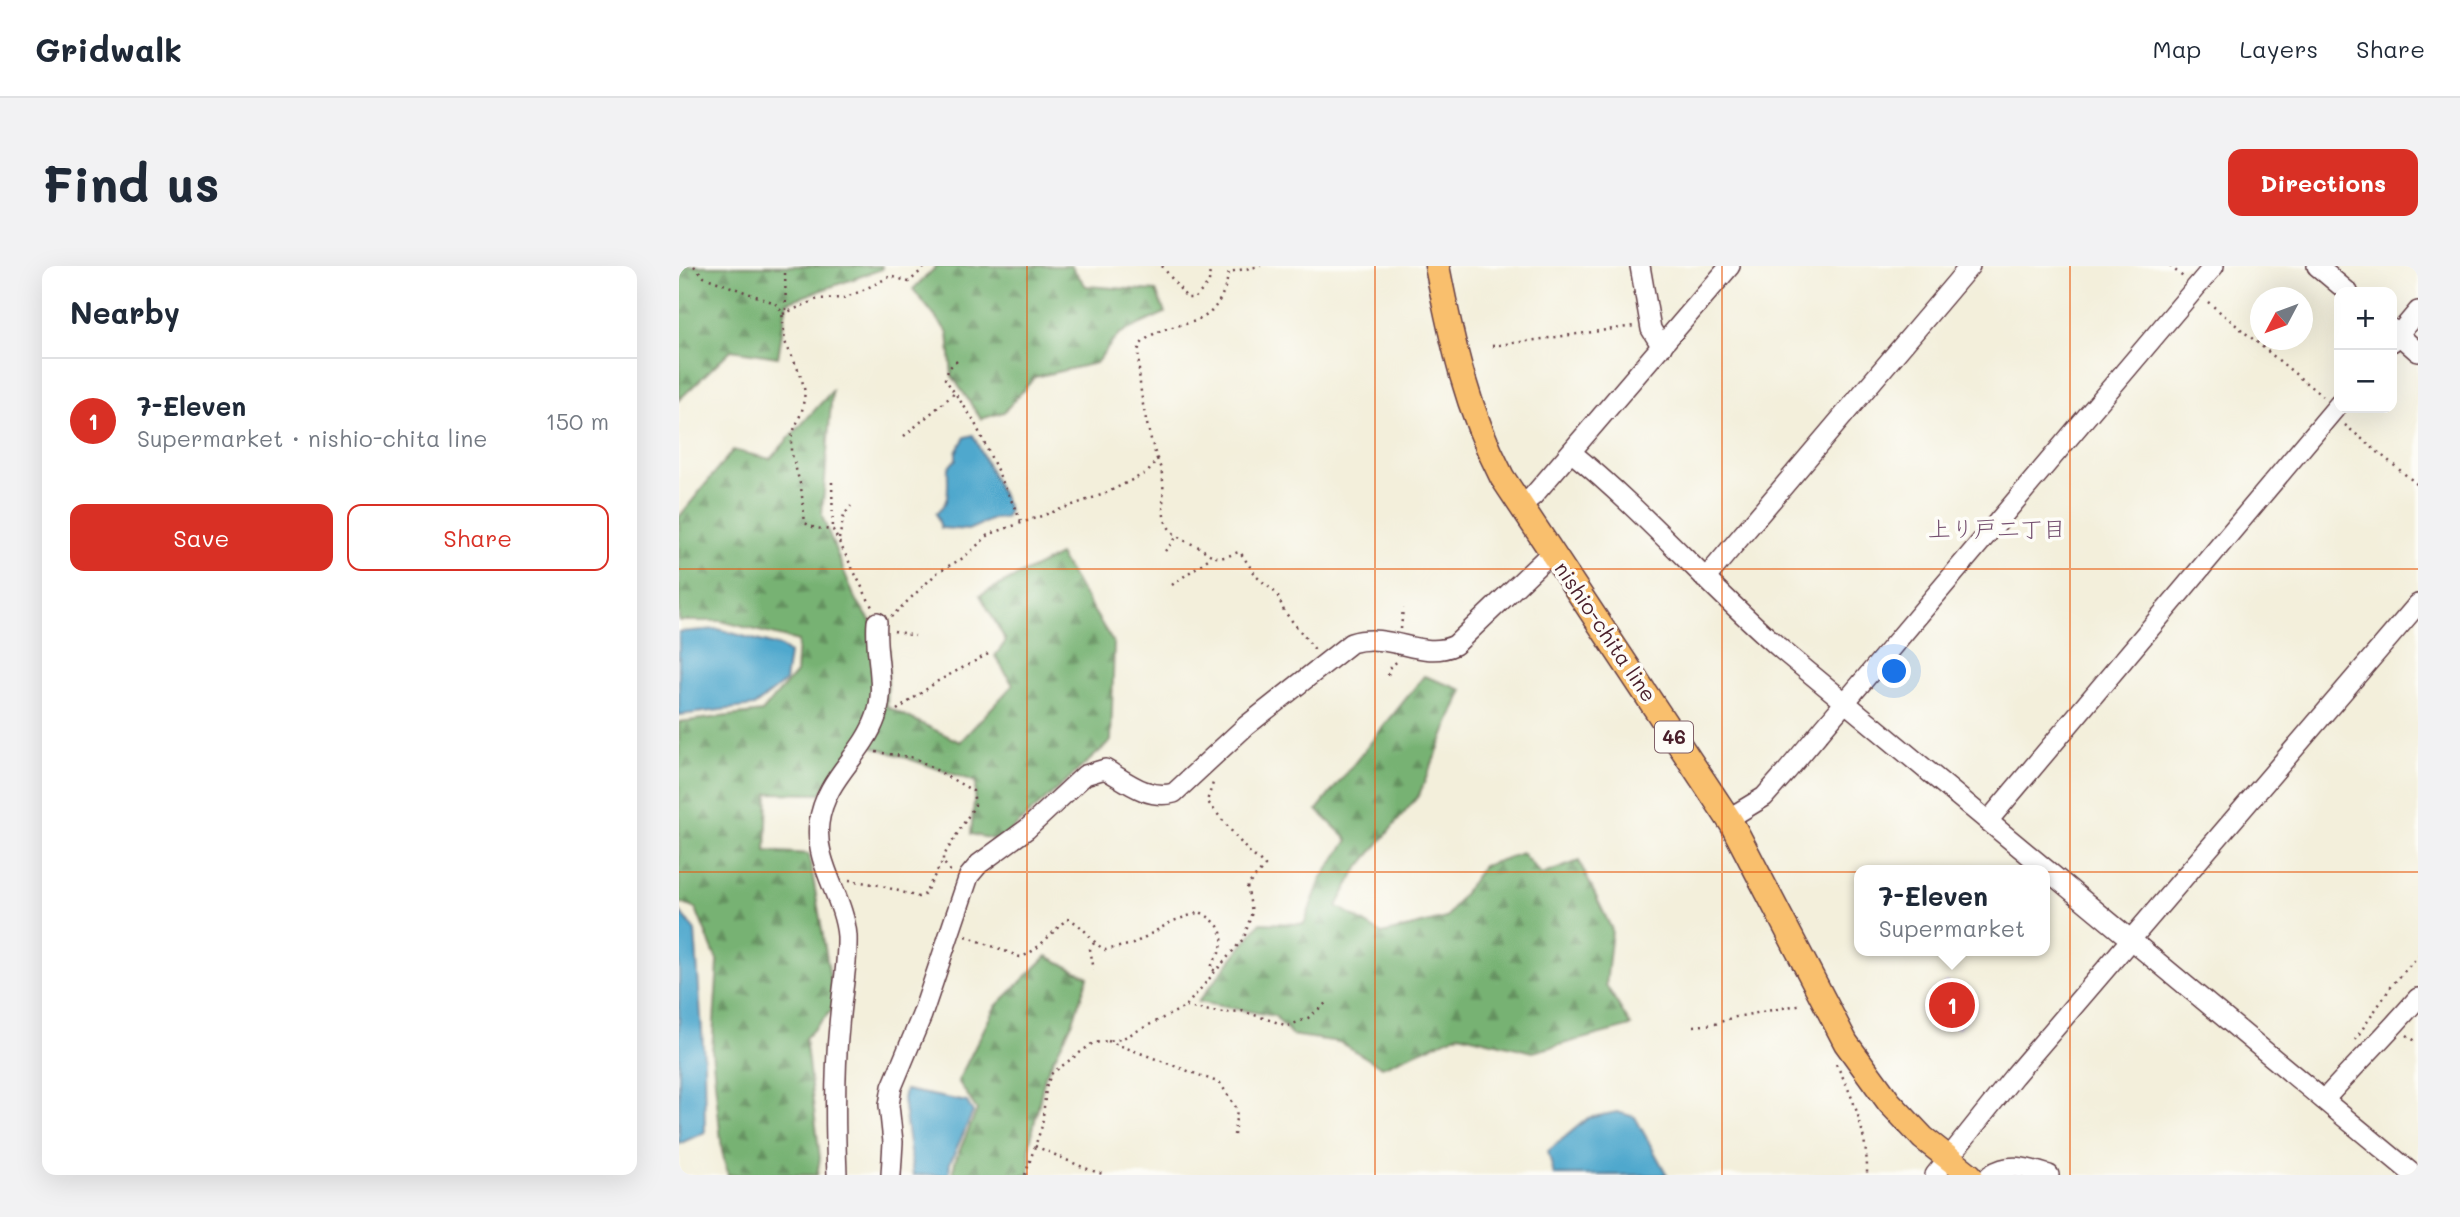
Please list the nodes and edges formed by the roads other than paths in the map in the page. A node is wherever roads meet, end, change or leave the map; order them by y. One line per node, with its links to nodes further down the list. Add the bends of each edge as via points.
1 (1437, 266): 15 (main road, nishio-chita line / 46, via 1468,402 1480,435)
2 (1640, 266): 11 (street, via 1650,325)
3 (1730, 266): 11 (street)
4 (1970, 266): 17 (street)
5 (2214, 266): 20 (street)
6 (2317, 266): 7 (street)
7 (2342, 287)
8 (2418, 311): 9 (street)
9 (2397, 332)
10 (2397, 337): 12 (street)
11 (1662, 347): 14 (street)
12 (2418, 352)
13 (2334, 410): 21 (street)
14 (1571, 452): 15 (street); 17 (street, via 1617,489)
15 (1520, 506): 16 (main road, nishio-chita line / 46)
16 (1552, 552): 22 (main road, nishio-chita line / 46); 30 (street, via 1455,645 1437,652 1366,638 1351,643 1246,726 1184,786 1162,796 1149,794 1105,769 1084,775 1027,829 979,864 967,882 892,1087)
17 (1705, 579): 20 (street)
18 (2418, 604): 25 (street)
19 (876, 624): 29 (street, via 883,679 876,717 861,746 834,779 819,822 821,853 847,934 835,1094)
20 (1846, 702): 21 (street); 22 (street, via 1764,797 1736,814)
21 (1988, 821): 23 (street)
22 (1733, 824): 28 (main road, nishio-chita line / 46, via 1846,1043)
23 (2041, 865)
24 (2050, 872): 25 (street)
25 (2133, 941): 27 (street); 28 (street)
26 (2418, 998): 27 (street, via 2397,1026)
27 (2323, 1100): 34 (street)
28 (1941, 1167): 31 (main road, nishio-chita line / 46)
29 (837, 1175)
30 (891, 1175)
31 (1970, 1175)
32 (1990, 1175): 33 (street, via 2003,1167 2026,1167)
33 (2049, 1175)
34 (2414, 1175)

